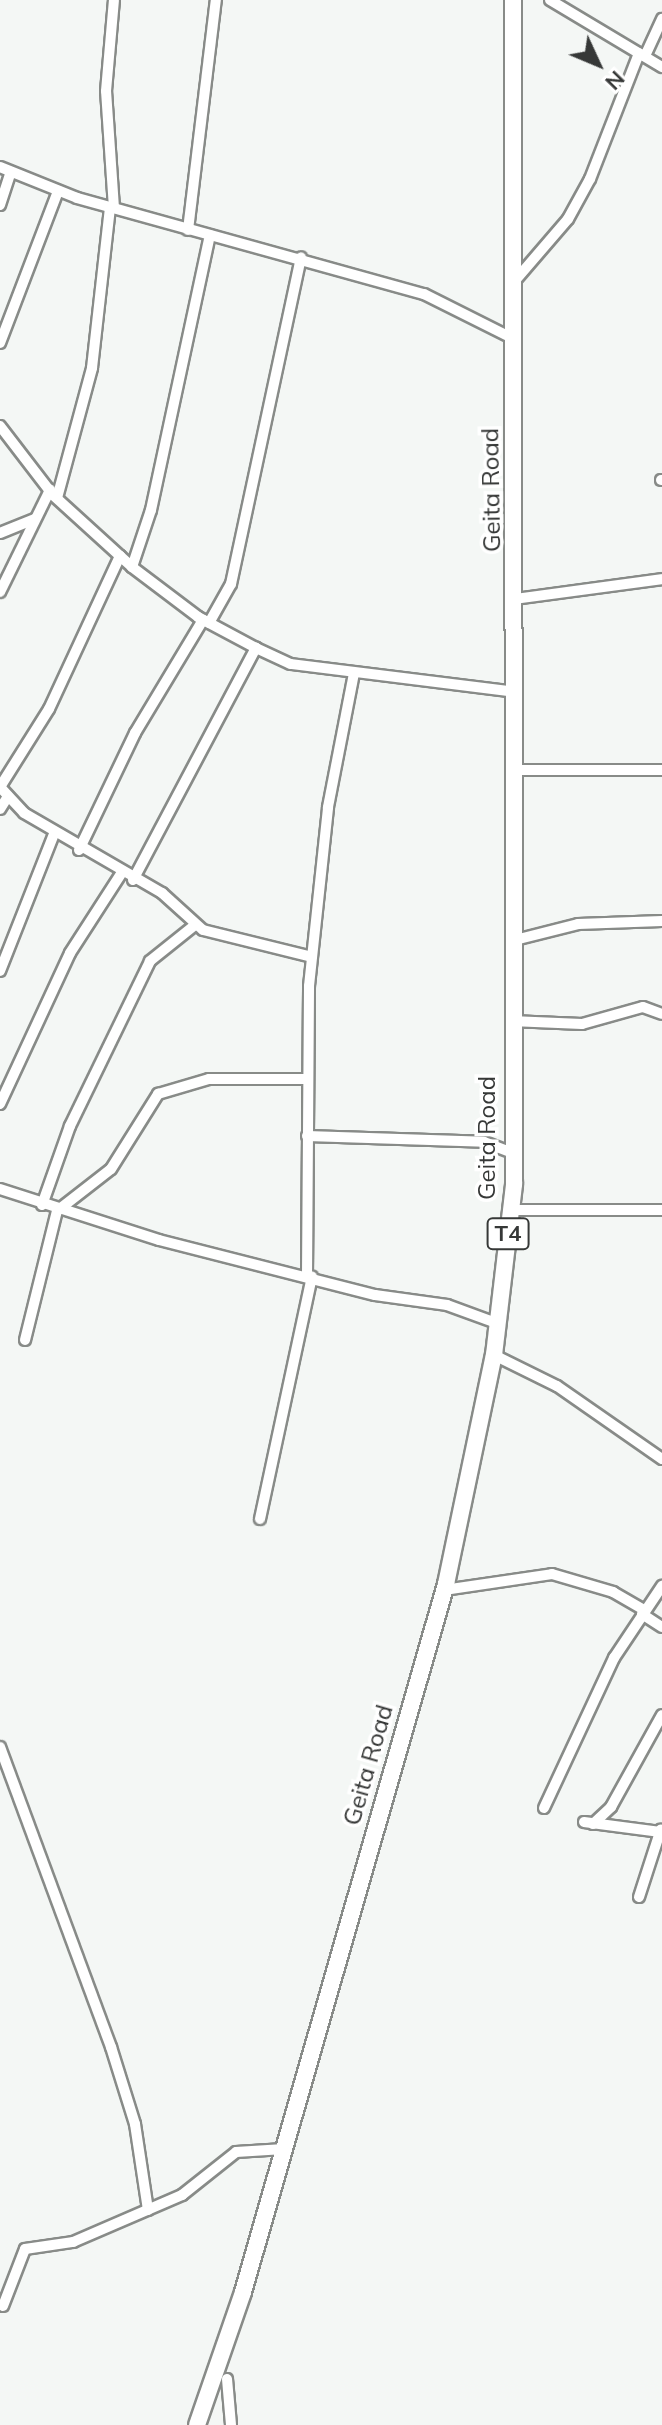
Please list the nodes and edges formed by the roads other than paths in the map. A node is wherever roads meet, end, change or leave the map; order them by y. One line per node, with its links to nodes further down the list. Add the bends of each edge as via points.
1 (114, 0): 11 (street, via 106,91)
2 (216, 0): 12 (street)
3 (513, 0): 15 (highway, Geita Road / T4)
4 (550, 0): 6 (street)
5 (662, 19): 6 (street)
6 (642, 54): 7 (street); 15 (street, via 590,179 561,228)
7 (662, 67)
8 (5, 170): 9 (street); 10 (street)
9 (58, 191): 11 (street); 17 (street)
10 (0, 205)
11 (112, 208): 12 (street); 19 (street, via 92,368)
12 (188, 230): 13 (street)
13 (210, 235): 14 (street); 23 (street, via 151,510)
14 (301, 257): 16 (street, via 465,309); 27 (street, via 231,584)
15 (513, 283): 16 (highway, Geita Road / T4)
16 (512, 338): 26 (highway, Geita Road / T4)
17 (0, 343)
18 (0, 426): 19 (street)
19 (53, 494): 20 (street); 22 (street)
20 (34, 519): 21 (street); 25 (street)
21 (0, 533)
22 (120, 556): 23 (street); 33 (street, via 49,709)
23 (132, 567): 27 (street)
24 (662, 579): 26 (street)
25 (0, 592)
26 (515, 599): 30 (highway, Geita Road / T4)
27 (206, 621): 28 (street); 36 (street, via 135,733)
28 (256, 648): 29 (street, via 291,664); 38 (street)
29 (354, 673): 30 (street, via 448,678); 42 (street, via 328,807)
30 (515, 692): 31 (highway, Geita Road / T4)
31 (513, 770): 32 (street); 41 (highway, Geita Road / T4)
32 (662, 770)
33 (3, 790): 34 (street); 35 (street)
34 (0, 809)
35 (54, 834): 36 (street); 43 (street)
36 (79, 850): 37 (street)
37 (121, 874): 38 (street); 47 (street, via 70,953)
38 (133, 880): 40 (street, via 162,893)
39 (662, 921): 41 (street, via 578,924)
40 (195, 925): 42 (street); 51 (street, via 150,961 70,1126)
41 (511, 941): 45 (highway, Geita Road / T4)
42 (312, 957): 46 (street)
43 (0, 971)
44 (662, 1014): 45 (street, via 643,1007 582,1024)
45 (511, 1021): 49 (highway, Geita Road / T4)
46 (306, 1079): 48 (street); 54 (street, via 209,1079 158,1094 111,1169)
47 (0, 1104)
48 (307, 1136): 49 (street, via 484,1142); 55 (street)
49 (513, 1153): 52 (highway, Geita Road / T4)
50 (0, 1189): 51 (street)
51 (42, 1205): 54 (street)
52 (511, 1210): 53 (street); 56 (highway, Geita Road / T4)
53 (662, 1210)
54 (57, 1211): 55 (street); 57 (street)
55 (309, 1276): 56 (street, via 447,1305); 60 (street)
56 (499, 1324): 58 (highway, Geita Road / T4)
57 (25, 1340)
58 (494, 1355): 59 (street, via 557,1386); 62 (highway, Geita Road / T4)
59 (662, 1459)
60 (260, 1519)
61 (662, 1586): 63 (street)
62 (444, 1590): 63 (street, via 552,1574); 70 (highway, Geita Road / T4)
63 (643, 1612): 64 (street); 67 (street)
64 (662, 1627)
65 (662, 1715): 68 (street, via 611,1807 588,1823)
66 (0, 1747): 71 (street, via 119,2073)
67 (544, 1808)
68 (661, 1832): 69 (street)
69 (639, 1897)
70 (284, 2149): 71 (street, via 236,2152 194,2187); 74 (highway, Geita Road / T4)
71 (148, 2210): 72 (street, via 73,2242 25,2249)
72 (3, 2306)
73 (227, 2379): 75 (street)
74 (197, 2425)
75 (231, 2425)

